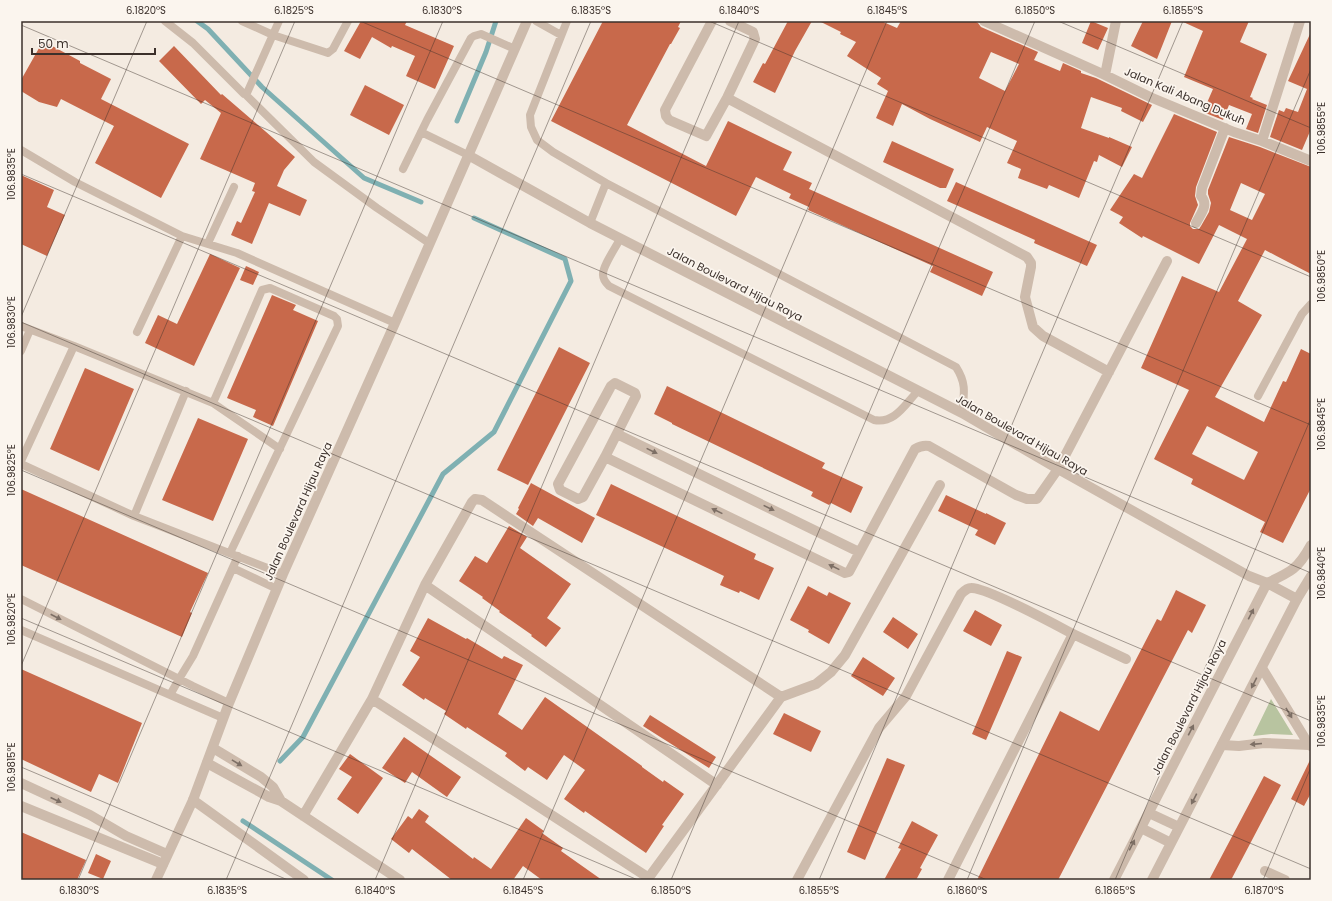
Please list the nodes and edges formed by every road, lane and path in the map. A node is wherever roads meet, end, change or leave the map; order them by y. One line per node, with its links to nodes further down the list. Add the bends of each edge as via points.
1 (165, 21): 17 (lane, via 193,43)
2 (242, 21): 13 (lane)
3 (279, 21): 13 (lane)
4 (348, 21): 13 (lane, via 333,49 328,53)
5 (527, 21): 15 (street, Jalan Boulevard Hijau Raya)
6 (536, 21): 14 (lane)
7 (567, 21): 14 (lane)
8 (712, 21): 18 (street, via 665,113 670,120 706,136)
9 (730, 21): 18 (street, via 753,32 755,39)
10 (984, 21): 16 (street, Jalan Kali Abang Dukuh)
11 (1116, 21): 16 (street)
12 (1300, 21): 21 (street)
13 (273, 35): 17 (lane)
14 (561, 35): 26 (lane, via 530,115 531,127 537,140 553,152)
15 (515, 49): 20 (lane, via 481,34 471,38); 23 (street, Jalan Boulevard Hijau Raya)
16 (1105, 75): 19 (street, Jalan Kali Abang Dukuh)
17 (245, 94): 33 (lane, via 314,162)
18 (727, 98): 42 (street, via 1027,258 1031,267 1025,301 1035,330)
19 (1225, 128): 21 (street, Jalan Kali Abang Dukuh); 29 (street, via 1202,188 1201,196 1205,205)
20 (421, 132): 23 (lane); 25 (lane)
21 (1262, 141): 24 (street, Jalan Kali Abang Dukuh)
22 (21, 150): 30 (lane, via 75,182)
23 (468, 155): 28 (street, Jalan Boulevard Hijau Raya); 33 (street, Jalan Boulevard Hijau Raya)
24 (1311, 160)
25 (403, 169)
26 (606, 183): 28 (lane); 47 (lane, via 956,367 964,384)
27 (234, 186): 32 (lane)
28 (590, 223): 31 (street, Jalan Boulevard Hijau Raya)
29 (1196, 223)
30 (182, 236): 32 (lane); 39 (lane)
31 (620, 239): 43 (street, Jalan Boulevard Hijau Raya); 43 (lane, via 604,269 603,275 609,286 874,420 887,420 896,415)
32 (208, 243): 36 (lane, via 237,253)
33 (429, 243): 36 (street, Jalan Boulevard Hijau Raya)
34 (1168, 261): 42 (street)
35 (1311, 304): 45 (lane, via 1302,314)
36 (395, 323): 61 (street, Jalan Boulevard Hijau Raya)
37 (21, 326): 38 (lane)
38 (30, 330): 40 (lane); 41 (lane)
39 (137, 332)
40 (74, 346): 44 (lane); 51 (lane)
41 (21, 352)
42 (1109, 372): 53 (street)
43 (918, 391): 47 (street, Jalan Boulevard Hijau Raya)
44 (186, 392): 46 (lane); 55 (lane)
45 (1258, 396)
46 (213, 403): 49 (lane); 49 (lane, via 262,290 270,288 334,316 338,326)
47 (962, 413): 53 (street, Jalan Boulevard Hijau Raya)
48 (618, 434): 50 (street); 50 (street, via 636,396 617,383 611,386 558,484 560,490 578,499 582,498); 57 (street, one-way to 57)
49 (280, 449): 58 (lane)
50 (605, 457): 57 (street, one-way to 50, via 850,571 845,573)
51 (21, 461)
52 (21, 464): 55 (lane)
53 (1058, 469): 57 (street, via 1037,499 1027,500 929,446 919,446 914,449); 63 (street, Jalan Boulevard Hijau Raya, via 1249,576)
54 (940, 485): 74 (street, via 845,655 831,672 816,684)
55 (134, 516): 58 (lane)
56 (1311, 545): 63 (street, via 1303,560 1289,573)
57 (859, 552)
58 (230, 553): 59 (lane)
59 (238, 556): 60 (lane); 61 (lane)
60 (233, 568): 65 (lane); 72 (lane, via 193,656)
61 (283, 574): 65 (street, Jalan Boulevard Hijau Raya)
62 (1311, 576): 67 (street)
63 (1267, 583): 67 (street); 87 (street, Jalan Boulevard Hijau Raya, one-way to 63)
64 (425, 585): 74 (street, via 472,502 476,499 482,500); 75 (street); 83 (street)
65 (277, 589): 76 (street, Jalan Boulevard Hijau Raya)
66 (21, 599): 72 (lane, one-way to 72)
67 (1297, 599): 71 (street)
68 (21, 630): 73 (lane)
69 (1073, 634): 70 (street); 99 (street, via 977,589 967,589 961,594 906,696 879,728); 100 (street)
70 (1126, 659)
71 (1262, 668): 78 (street, one-way to 78); 79 (street, one-way to 79)
72 (179, 679): 73 (lane); 76 (lane)
73 (170, 695): 77 (lane)
74 (781, 697): 83 (street)
75 (372, 699): 88 (street); 95 (street)
76 (229, 703): 77 (street, Jalan Boulevard Hijau Raya)
77 (223, 718): 80 (street, Jalan Boulevard Hijau Raya)
78 (1222, 745): 79 (street, one-way to 78); 90 (street, one-way to 90)
79 (1310, 746)
80 (213, 748): 81 (street, Jalan Boulevard Hijau Raya); 85 (street, one-way to 85, via 261,777 273,787)
81 (207, 763): 84 (street, Jalan Boulevard Hijau Raya); 85 (street)
82 (21, 783): 92 (street, one-way to 92)
83 (717, 785): 95 (street)
84 (193, 800): 92 (street, Jalan Boulevard Hijau Raya); 97 (street)
85 (281, 801): 88 (street)
86 (21, 806): 93 (street)
87 (1149, 813): 89 (street, Jalan Boulevard Hijau Raya); 90 (street)
88 (303, 816): 98 (street)
89 (1141, 828): 91 (street); 101 (street, Jalan Boulevard Hijau Raya, one-way to 89)
90 (1179, 828): 91 (street)
91 (1171, 843): 102 (street)
92 (167, 854): 93 (street, Jalan Boulevard Hijau Raya)
93 (163, 864): 96 (street, Jalan Boulevard Hijau Raya)
94 (1265, 871): 103 (street)
95 (648, 879)
96 (156, 880)
97 (304, 880)
98 (400, 880)
99 (797, 880)
100 (948, 880)
101 (1114, 880)
102 (1152, 880)
103 (1285, 880)

